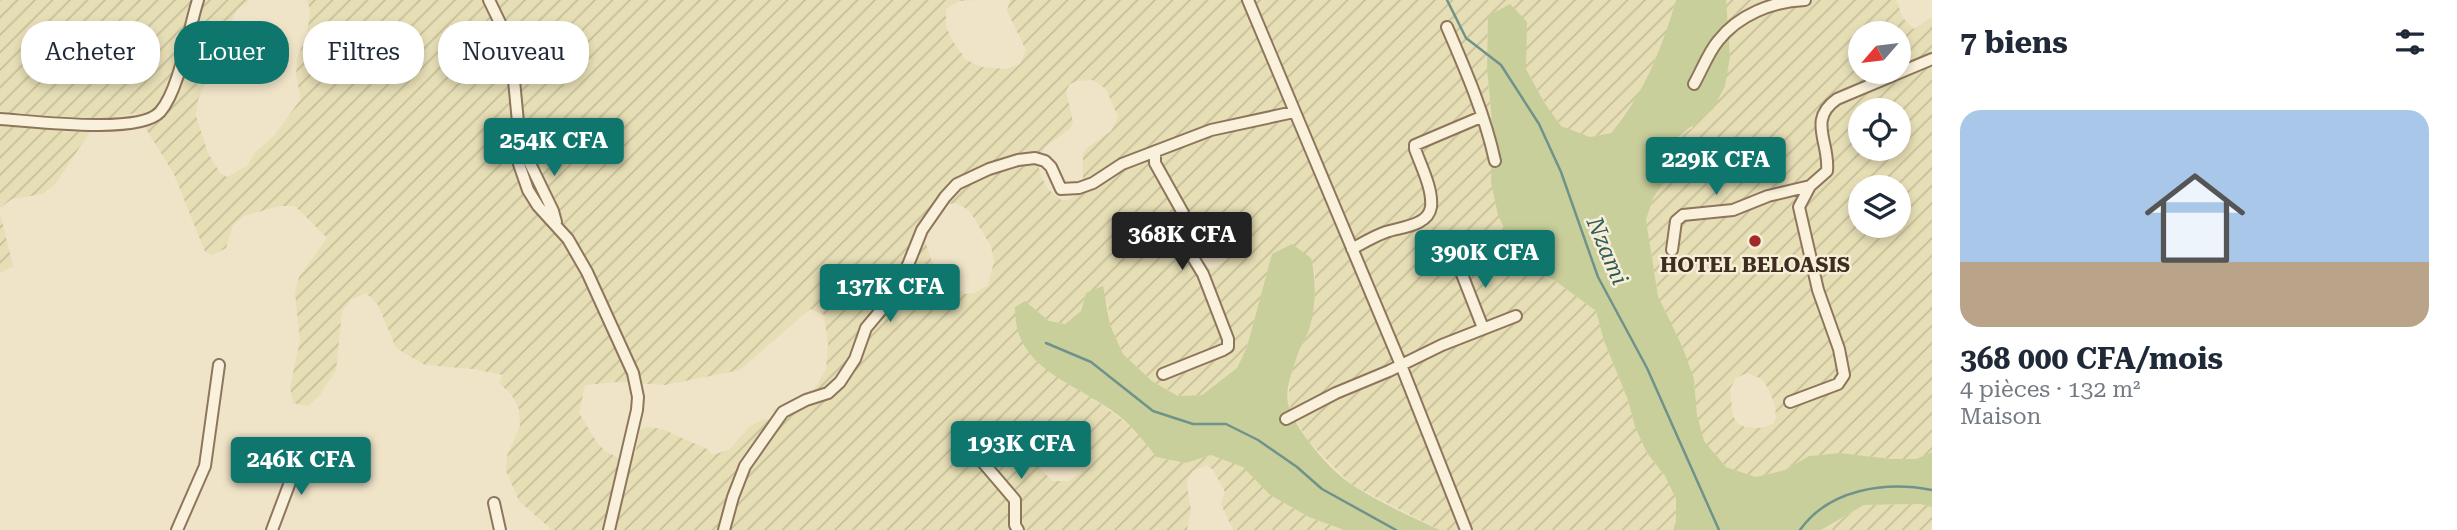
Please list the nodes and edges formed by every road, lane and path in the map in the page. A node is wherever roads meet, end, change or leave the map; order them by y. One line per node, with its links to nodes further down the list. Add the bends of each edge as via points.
1 (198, 0): 10 (street, via 180,73 158,114 122,124)
2 (489, 0): 30 (street, via 503,29 513,70 519,164 527,190 557,225 587,272 633,373 637,410)
3 (1248, 0): 8 (street)
4 (1805, 0): 7 (street, via 1769,6 1734,23 1716,43)
5 (1447, 27): 9 (street)
6 (1932, 59): 13 (street, via 1826,107 1821,126 1826,171)
7 (1695, 84)
8 (1294, 112): 11 (street, via 1211,130); 14 (street)
9 (1481, 117): 12 (street); 14 (street, via 1415,145 1431,201 1425,218)
10 (0, 119)
11 (1155, 152): 21 (street, via 1155,163 1183,213 1189,251 1203,274 1228,340 1223,350); 31 (street, via 1122,164 1093,183 1066,190 1061,189 1051,167 1035,158 989,169 957,184 922,230 893,293 866,328 855,359 840,382 828,393 783,412 745,466)
12 (1495, 161)
13 (1810, 186): 15 (street, via 1723,212 1683,215 1676,221); 22 (street, via 1799,207 1804,238 1844,375 1838,384)
14 (1352, 249): 20 (street)
15 (1672, 250)
16 (1458, 264): 18 (street)
17 (1516, 316): 18 (street)
18 (1483, 328): 20 (street)
19 (219, 365): 27 (street, via 205,466)
20 (1401, 365): 23 (street); 33 (street)
21 (1163, 374)
22 (1790, 402)
23 (1286, 419)
24 (301, 453): 28 (street)
25 (980, 459): 32 (street, via 1015,500)
26 (494, 503): 29 (street)
27 (177, 530)
28 (272, 530)
29 (500, 530)
30 (609, 530)
31 (724, 530)
32 (1018, 530)
33 (1466, 530)

